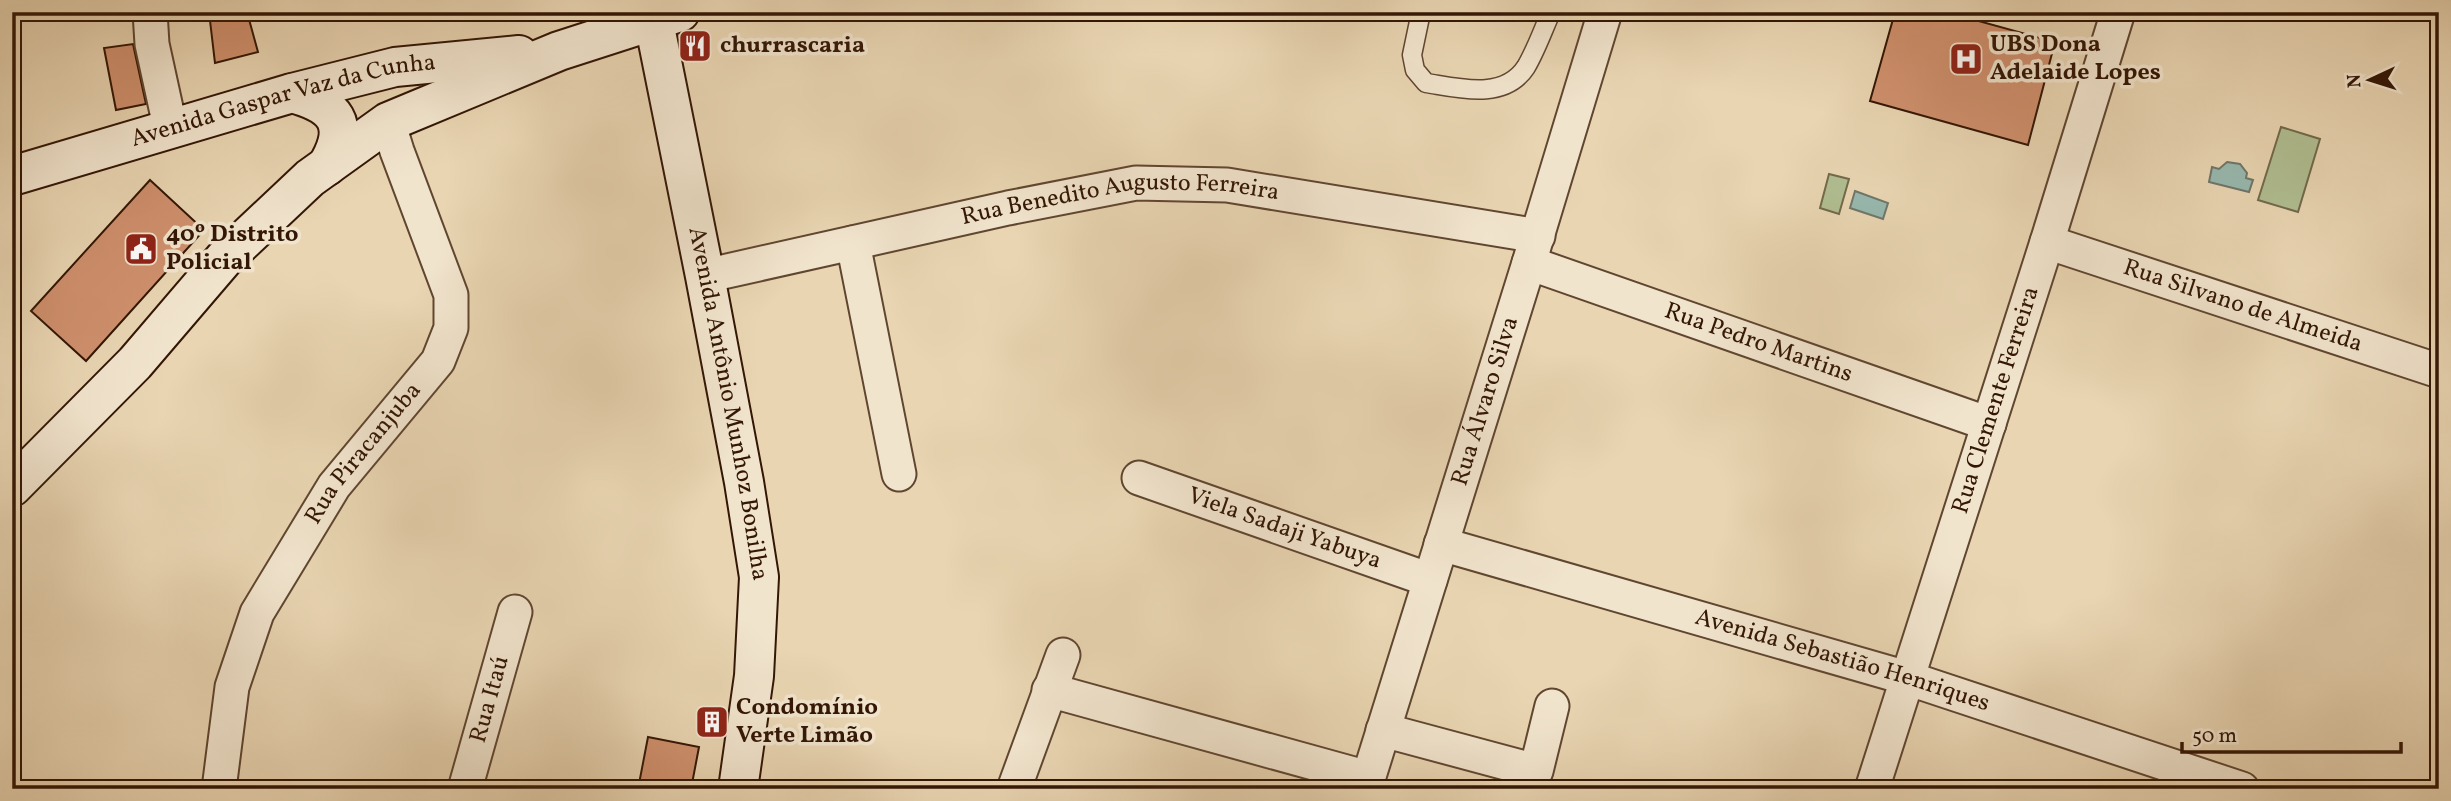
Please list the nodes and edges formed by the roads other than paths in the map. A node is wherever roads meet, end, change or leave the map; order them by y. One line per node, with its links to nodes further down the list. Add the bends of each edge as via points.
1 (150, 12): 10 (street, via 152,44)
2 (1421, 12): 3 (lane, via 1412,55 1415,69 1426,83 1468,90 1500,87 1514,80 1526,67)
3 (1551, 12)
4 (1605, 12): 15 (street, Rua Álvaro Silva)
5 (2118, 12): 13 (street, Rua Clemente Ferreira)
6 (668, 14): 7 (main road); 16 (main road, Avenida Antônio Munhoz Bonilha, via 666,82)
7 (559, 51): 8 (main road, Avenida Gaspar Vaz da Cunha, via 395,68); 9 (main road)
8 (292, 93): 10 (main road, Avenida Gaspar Vaz da Cunha); 11 (main road, via 314,100 333,114 339,138)
9 (388, 122): 11 (main road); 31 (street, Rua Piracanjuba, via 451,295 451,328 438,361 334,486 257,613 232,687)
10 (171, 131): 12 (main road, Avenida Gaspar Vaz da Cunha)
11 (327, 166): 21 (main road, via 223,260 135,363)
12 (12, 176)
13 (2047, 242): 17 (street, Rua Silvano de Almeida); 18 (street, Rua Clemente Ferreira)
14 (853, 243): 15 (street, Rua Benedito Augusto Ferreira, via 1136,183 1227,185); 16 (street, Rua Benedito Augusto Ferreira); 19 (street)
15 (1533, 250): 18 (street, Rua Pedro Martins); 22 (street, Rua Álvaro Silva)
16 (705, 276): 33 (main road, Avenida Antônio Munhoz Bonilha, via 759,577 754,676)
17 (2439, 371)
18 (1989, 424): 26 (street, Rua Clemente Ferreira)
19 (899, 474)
20 (1139, 478): 23 (street, Viela Sadaji Yabuya)
21 (12, 487)
22 (1441, 544): 23 (street, Rua Álvaro Silva); 26 (street, Avenida Sebastião Henriques)
23 (1430, 580): 29 (street, Rua Álvaro Silva)
24 (515, 612): 32 (street, Rua Itaú)
25 (1063, 655): 27 (street)
26 (1907, 678): 35 (street, Rua Clemente Ferreira); 36 (street, Avenida Sebastião Henriques)
27 (1049, 690): 30 (street); 34 (street)
28 (1552, 706): 29 (street, via 1536,771)
29 (1383, 730): 30 (street, Rua Álvaro Silva)
30 (1366, 783)
31 (219, 789)
32 (465, 789)
33 (738, 789)
34 (1014, 789)
35 (1872, 789)
36 (2242, 789)

